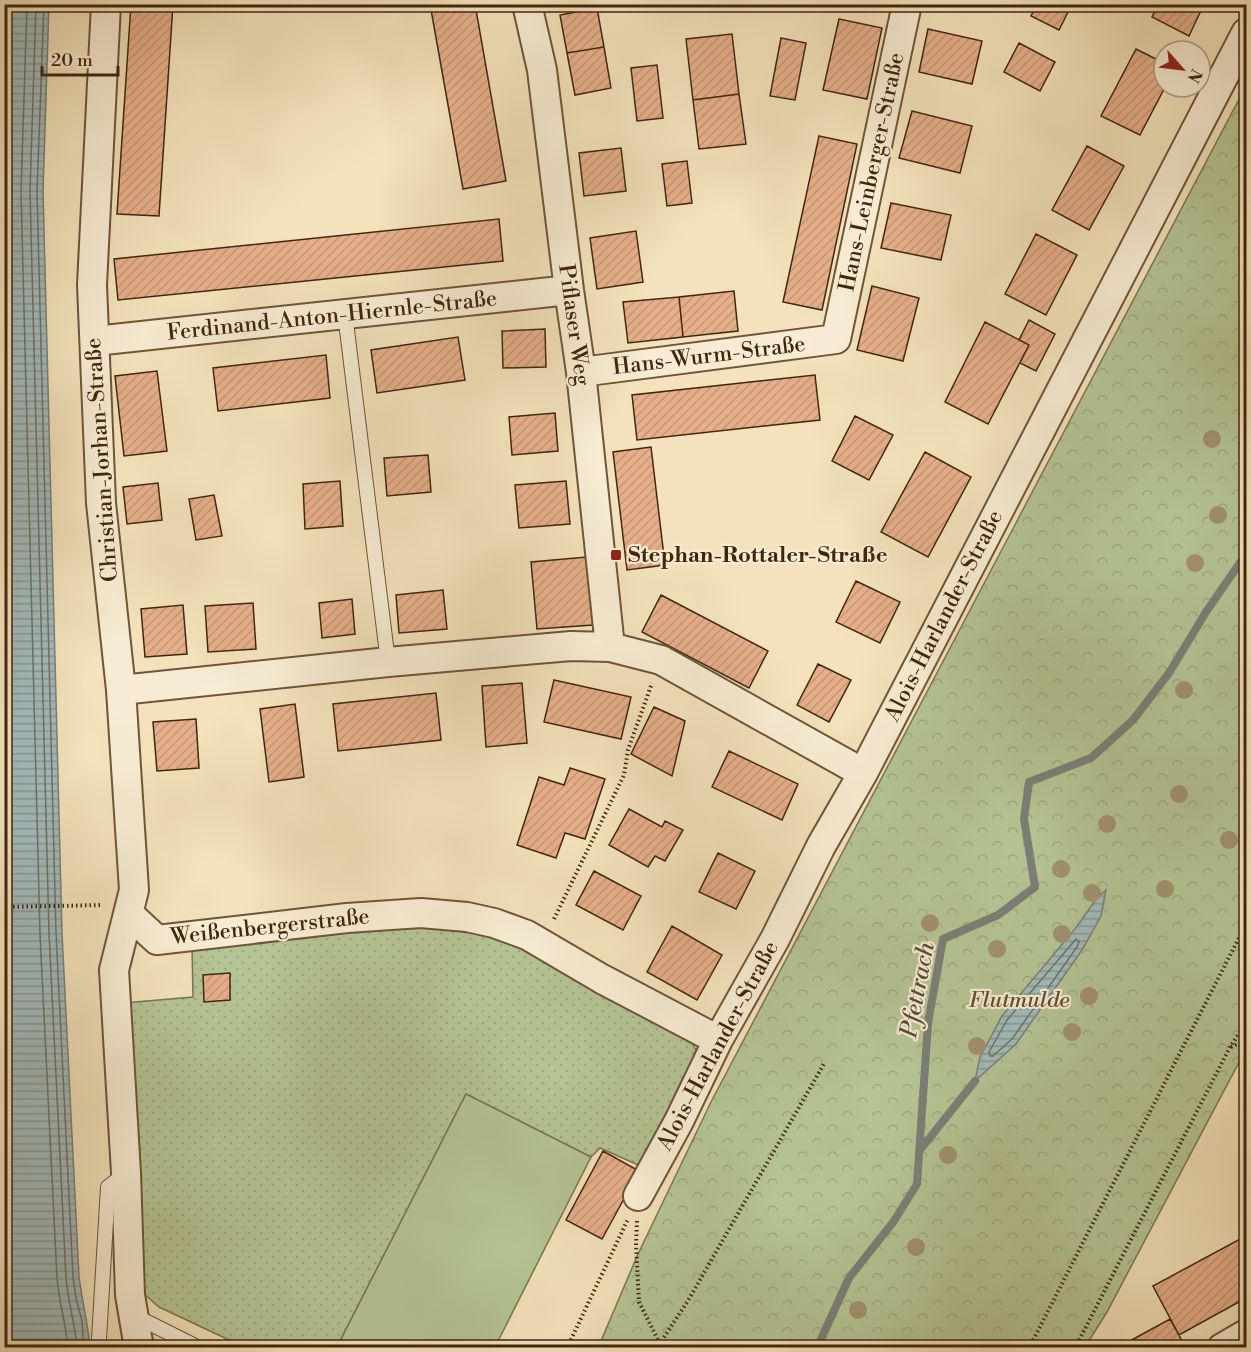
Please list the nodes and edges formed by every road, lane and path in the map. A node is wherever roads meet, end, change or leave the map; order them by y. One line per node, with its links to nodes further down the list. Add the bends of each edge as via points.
1 (106, 4): 8 (street, Christian-Jorhan-Straße, via 92,285)
2 (527, 4): 5 (street, Piflaser Weg, via 542,70)
3 (907, 4): 7 (street, Hans-Leinberger-Straße)
4 (1246, 33): 14 (street, Alois-Harlander-Straße)
5 (569, 290): 6 (street, Ferdinand-Anton-Hiernle-Straße); 9 (street, Piflaser Weg)
6 (345, 314): 8 (street, Ferdinand-Anton-Hiernle-Straße); 12 (lane)
7 (836, 339): 9 (street, Hans-Wurm-Straße)
8 (94, 341): 13 (street, Christian-Jorhan-Straße, via 101,504)
9 (581, 372): 10 (street, Piflaser Weg)
10 (609, 647): 11 (street); 12 (street, via 571,646)
11 (661, 660): 14 (street); 19 (path, via 628,750 624,775)
12 (388, 662): 13 (street)
13 (121, 690): 17 (street, Christian-Jorhan-Straße, via 134,890)
14 (862, 773): 21 (street, Alois-Harlander-Straße)
15 (100, 904): 16 (path)
16 (4, 907)
17 (129, 914): 19 (street, Weißenbergerstraße, via 157,940 421,913 494,922); 25 (street, via 114,970)
18 (1246, 924): 34 (path)
19 (542, 944): 21 (street, Weißenbergerstraße)
20 (1246, 1023): 23 (path)
21 (718, 1040): 26 (street, Alois-Harlander-Straße)
22 (1246, 1040): 23 (path)
23 (1230, 1047): 35 (path)
24 (825, 1062): 30 (path)
25 (126, 1173): 27 (street); 29 (lane, via 108,1186)
26 (638, 1196): 30 (path, via 639,1302); 33 (path)
27 (133, 1315): 31 (street); 32 (lane)
28 (1246, 1334): 36 (street)
29 (99, 1339)
30 (661, 1346)
31 (139, 1347)
32 (199, 1347)
33 (567, 1347)
34 (1029, 1347)
35 (1075, 1347)
36 (1222, 1347)

